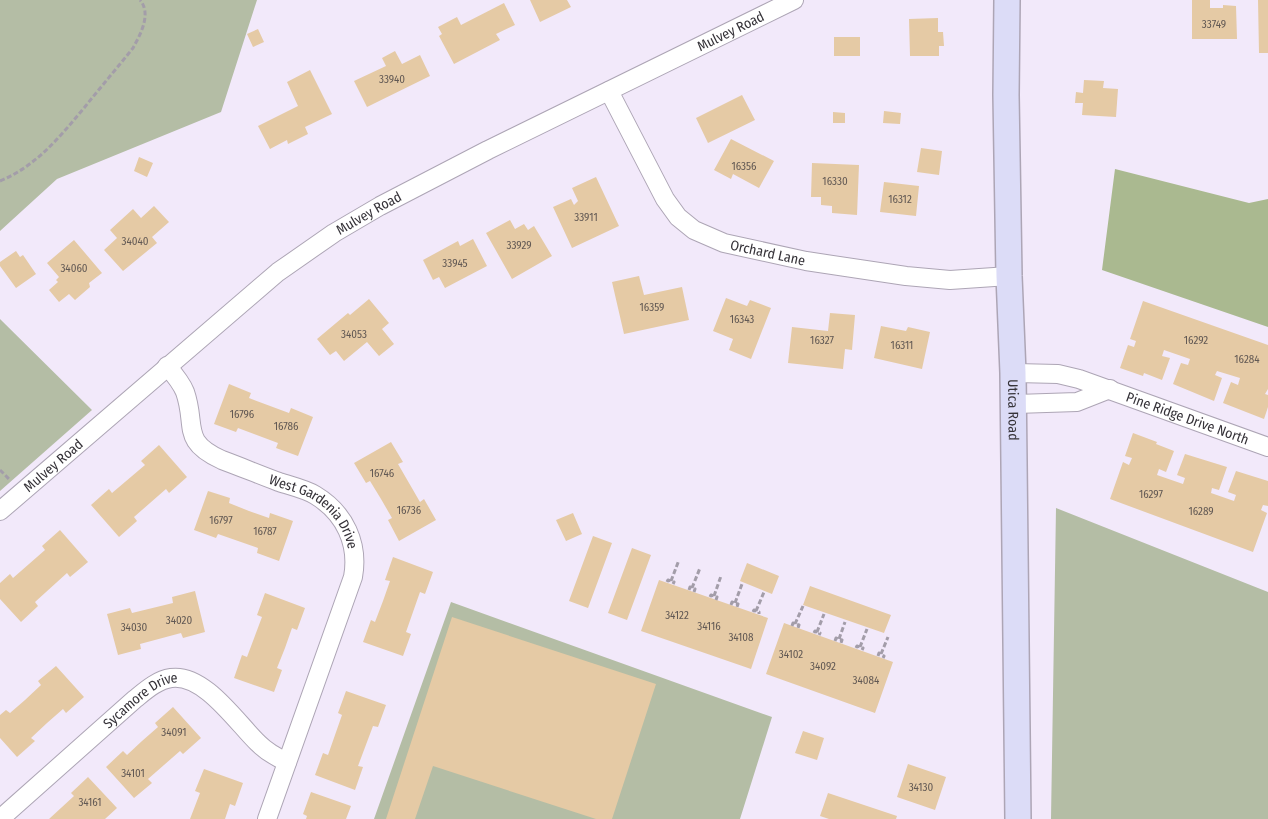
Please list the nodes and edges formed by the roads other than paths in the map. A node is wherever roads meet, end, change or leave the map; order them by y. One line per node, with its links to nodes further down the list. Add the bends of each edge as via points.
1 (794, 0): 3 (street, Mulvey Road)
2 (1007, 0): 4 (main road, Utica Road)
3 (609, 91): 4 (street, Orchard Lane, via 665,199 678,217 694,230 724,243 806,261 906,276 950,280); 5 (street, Mulvey Road, via 488,150 334,233 278,272)
4 (1009, 276): 6 (main road, Utica Road)
5 (166, 366): 10 (street, Mulvey Road); 11 (street, West Gardenia Drive, via 185,391 192,434 199,446 209,455 315,495 332,507 351,536 355,563 353,577)
6 (1013, 373): 7 (street, Pine Ridge Drive North, via 1058,374); 8 (main road, Utica Road)
7 (1110, 389): 8 (street, Pine Ridge Drive North, via 1077,402); 9 (street, Pine Ridge Drive North)
8 (1013, 404): 14 (main road, Utica Road)
9 (1268, 446)
10 (0, 510)
11 (287, 762): 12 (street, Sycamore Drive, via 259,744 206,689 193,681 170,678 149,688); 13 (street, West Gardenia Drive)
12 (0, 819)
13 (267, 819)
14 (1018, 819)

